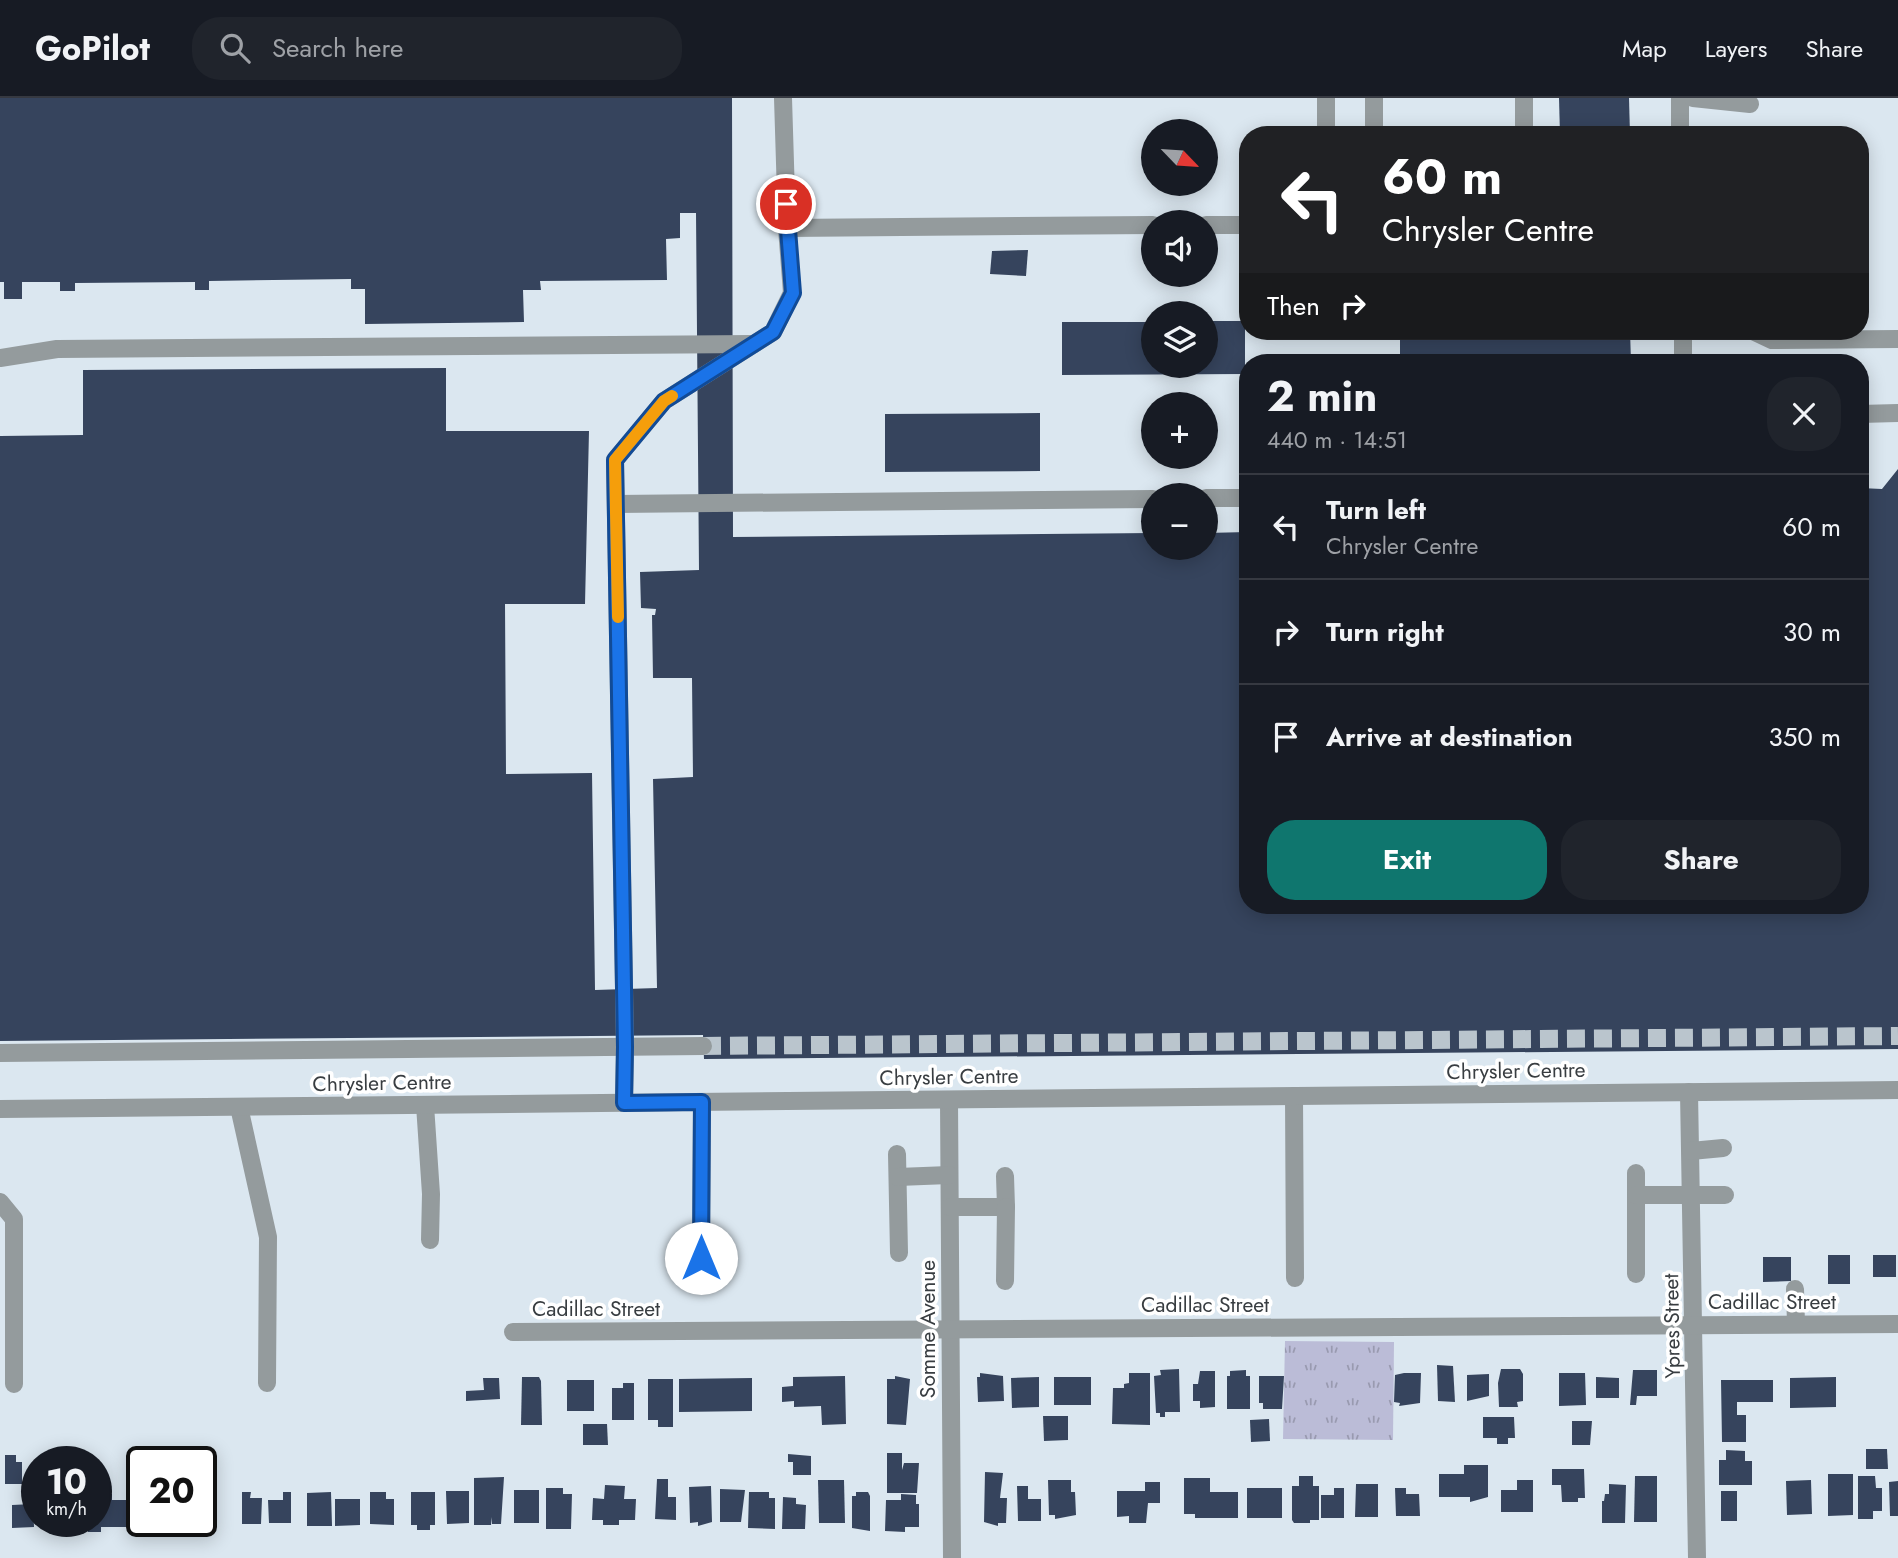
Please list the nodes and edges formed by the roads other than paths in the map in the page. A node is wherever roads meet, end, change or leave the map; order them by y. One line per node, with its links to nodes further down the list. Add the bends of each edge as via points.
1 (783, 98): 15 (street)
2 (1326, 98): 8 (street)
3 (1374, 98): 9 (street)
4 (1524, 98): 10 (street)
5 (1680, 98): 11 (street)
6 (1693, 98): 7 (street)
7 (1750, 104)
8 (1326, 126)
9 (1374, 126)
10 (1524, 126)
11 (1680, 126)
12 (1141, 225): 15 (street)
13 (1218, 225): 14 (street)
14 (1239, 225)
15 (787, 228): 18 (street, via 793,293 773,332)
16 (1869, 339): 17 (street)
17 (1898, 339)
18 (754, 344): 19 (street, via 57,349); 25 (street, via 664,401 615,460)
19 (0, 358)
20 (1898, 413): 21 (street)
21 (1869, 414)
22 (1218, 498): 23 (street)
23 (1239, 498)
24 (1141, 499): 25 (street)
25 (616, 504): 27 (street)
26 (703, 1046): 27 (street)
27 (625, 1047): 28 (street); 34 (street)
28 (0, 1053)
29 (1898, 1090): 30 (street, Chrysler Centre)
30 (1689, 1093): 31 (street, Chrysler Centre); 39 (street, Ypres Street)
31 (1294, 1096): 32 (street, Chrysler Centre); 55 (street)
32 (949, 1100): 33 (street, Chrysler Centre); 42 (street, Somme Avenue)
33 (702, 1102): 34 (street, Chrysler Centre); 53 (street)
34 (624, 1103): 35 (street, Chrysler Centre)
35 (425, 1105): 36 (street, Chrysler Centre); 51 (street)
36 (239, 1107): 37 (street, Chrysler Centre); 63 (street, via 268,1237)
37 (0, 1109)
38 (1723, 1149): 39 (street)
39 (1691, 1151): 47 (street, Ypres Street)
40 (897, 1154): 44 (street)
41 (1636, 1174): 45 (street)
42 (949, 1175): 44 (street); 49 (street, Somme Avenue)
43 (1005, 1176): 50 (street)
44 (898, 1177): 52 (street)
45 (1636, 1195): 47 (street); 54 (street)
46 (1725, 1195): 47 (street)
47 (1692, 1196): 60 (street, Ypres Street)
48 (0, 1202): 64 (street, via 14,1219)
49 (950, 1207): 50 (street); 61 (street, Somme Avenue)
50 (1006, 1207): 56 (street)
51 (430, 1240)
52 (899, 1253)
53 (701, 1258)
54 (1636, 1274)
55 (1295, 1278)
56 (1005, 1281)
57 (1795, 1289): 58 (street)
58 (1796, 1324): 59 (street, Cadillac Street); 60 (street, Cadillac Street)
59 (1898, 1324)
60 (1695, 1325): 61 (street, Cadillac Street); 66 (street, Ypres Street)
61 (950, 1330): 62 (street, Cadillac Street); 65 (street, Somme Avenue)
62 (513, 1332)
63 (267, 1383)
64 (14, 1384)
65 (952, 1558)
66 (1697, 1558)

